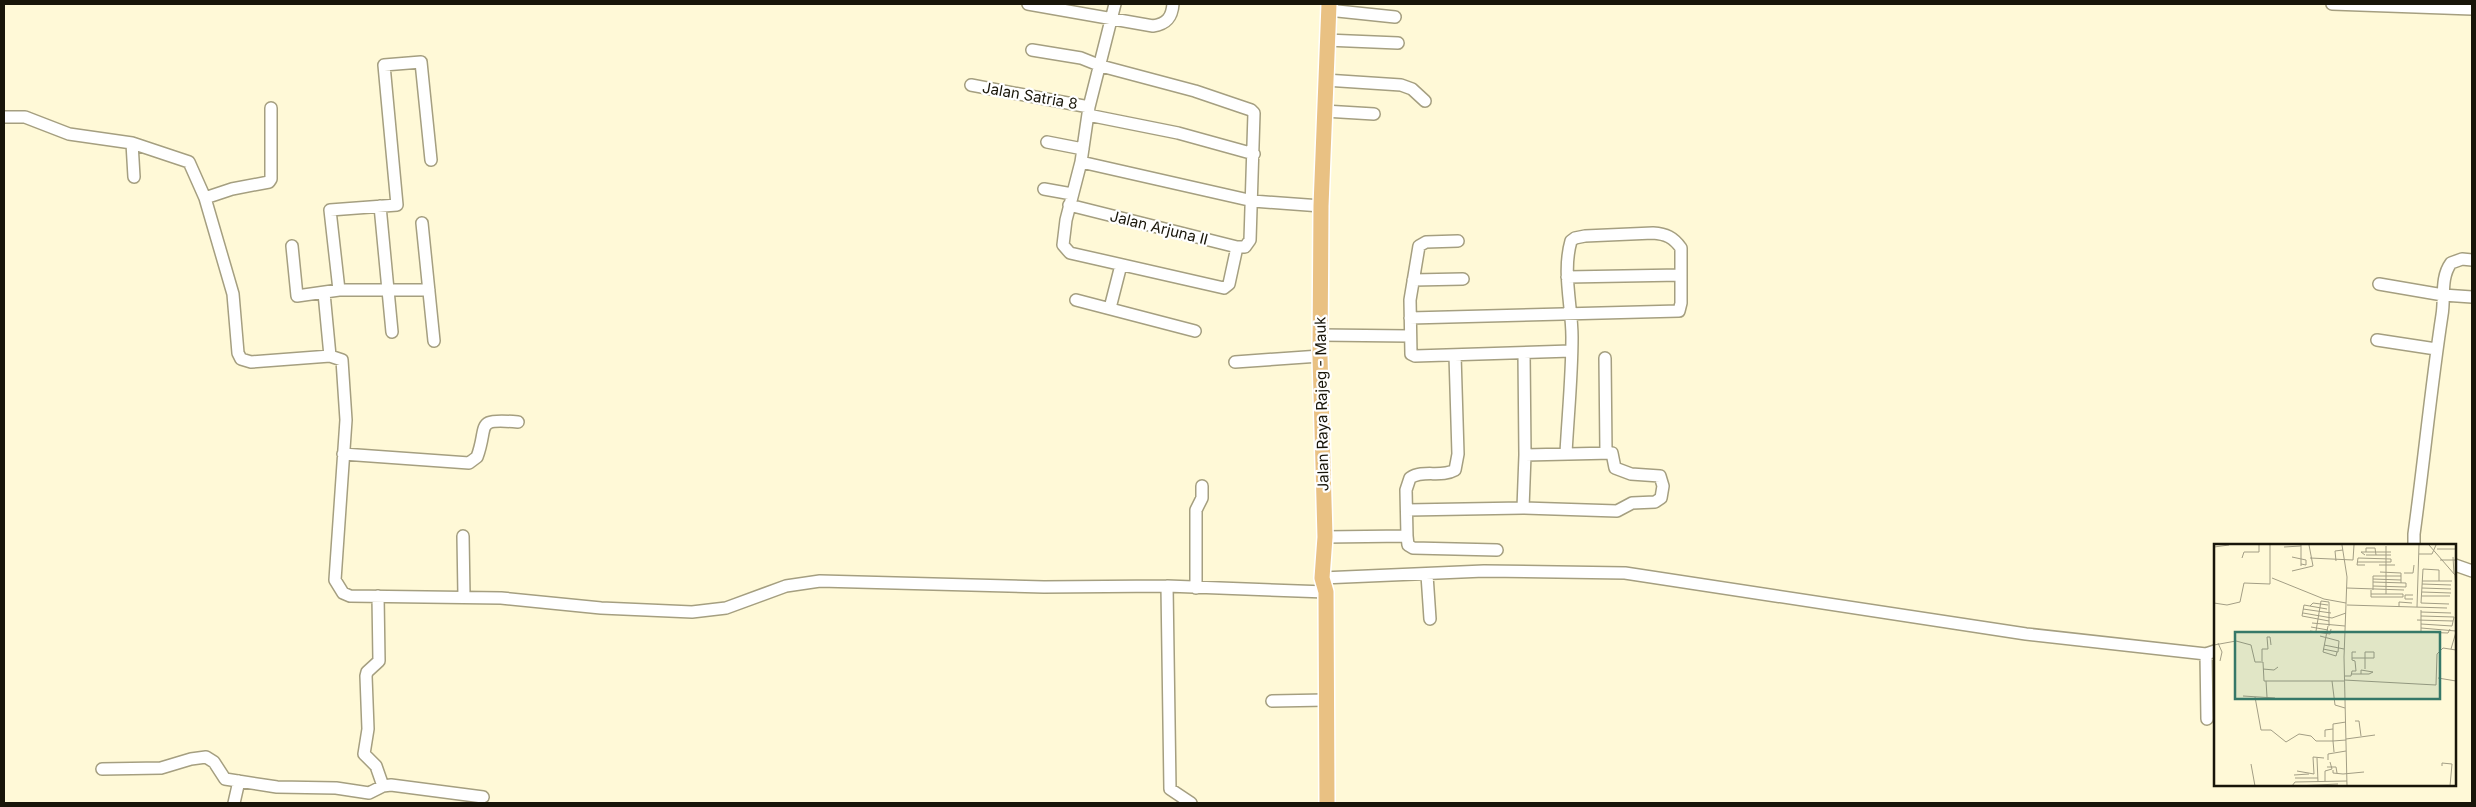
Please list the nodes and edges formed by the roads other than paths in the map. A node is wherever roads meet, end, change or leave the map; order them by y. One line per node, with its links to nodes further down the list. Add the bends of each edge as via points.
1 (1028, 4): 9 (street)
2 (1114, 4): 9 (street)
3 (1173, 4): 9 (street, via 1172,15 1161,25 1144,26)
4 (2332, 4): 5 (street)
5 (2435, 6): 7 (street)
6 (1328, 7): 8 (street); 10 (main road, Jalan Raya Rajeg - Mauk)
7 (2472, 9)
8 (1396, 16)
9 (1112, 19): 13 (street)
10 (1326, 40): 11 (street); 14 (main road, Jalan Raya Rajeg - Mauk)
11 (1398, 43)
12 (1032, 50): 13 (street, via 1081,58)
13 (1101, 66): 18 (street); 25 (street, via 1251,110 1255,120)
14 (1325, 80): 16 (street, via 1401,85); 19 (main road, Jalan Raya Rajeg - Mauk)
15 (971, 85): 18 (street, Jalan Satria 8)
16 (1425, 101)
17 (271, 108): 30 (street, via 269,182)
18 (1089, 111): 24 (street); 25 (street, Jalan Satria 8)
19 (1324, 111): 20 (street); 34 (main road, Jalan Raya Rajeg - Mauk)
20 (1374, 114)
21 (4, 117): 23 (street, via 25,117 69,134)
22 (1047, 142): 24 (street)
23 (132, 143): 28 (street); 30 (street, via 189,162)
24 (1083, 149): 27 (street)
25 (1254, 154): 32 (street)
26 (431, 160): 33 (street, via 422,62 384,65 397,205)
27 (1082, 162): 31 (street); 32 (street)
28 (134, 177)
29 (1044, 189): 31 (street, Jalan Arjuna II)
30 (205, 198): 66 (street, via 232,294 241,359 250,362)
31 (1071, 200): 38 (street, Jalan Arjuna II); 40 (street, via 1063,236 1065,248 1070,253)
32 (1253, 201): 34 (street); 38 (street, via 1250,240)
33 (380, 206): 46 (street, via 330,210); 48 (street)
34 (1320, 206): 58 (main road, Jalan Raya Rajeg - Mauk)
35 (422, 223): 47 (street)
36 (1458, 241): 44 (street, via 1421,243)
37 (292, 246): 49 (street, via 297,296)
38 (1242, 246): 40 (street, via 1229,284 1224,288)
39 (2472, 260): 50 (street, via 2462,259 2451,264 2444,279)
40 (1121, 265): 53 (street)
41 (1681, 275): 42 (street); 42 (street, via 1681,248 1671,237 1653,233 1576,238 1569,248); 54 (street, via 1679,311)
42 (1567, 277): 54 (street)
43 (1463, 279): 44 (street)
44 (1413, 280): 55 (street)
45 (2380, 284): 50 (street)
46 (339, 290): 48 (street); 49 (street)
47 (429, 290): 48 (street); 61 (street)
48 (388, 291): 57 (street)
49 (324, 293): 66 (street)
50 (2443, 295): 51 (street); 62 (street)
51 (2472, 297)
52 (1076, 300): 53 (street)
53 (1110, 308): 56 (street)
54 (1570, 312): 55 (street); 63 (street)
55 (1410, 318): 59 (street)
56 (1196, 331)
57 (392, 332)
58 (1320, 335): 59 (street); 67 (main road, Jalan Raya Rajeg - Mauk)
59 (1409, 336): 65 (street, via 1410,354)
60 (2377, 340): 62 (street)
61 (434, 341)
62 (2436, 349): 81 (street)
63 (1571, 351): 64 (street); 72 (street)
64 (1524, 353): 65 (street); 74 (street)
65 (1455, 355): 77 (street, via 1457,467 1450,473 1420,474 1410,478 1406,490)
66 (330, 356): 73 (street, via 342,360 343,364)
67 (1320, 356): 69 (street); 80 (main road, Jalan Raya Rajeg - Mauk)
68 (1604, 358): 71 (street)
69 (1235, 362)
70 (518, 422): 73 (street, via 488,422 482,430 477,457 469,463)
71 (1606, 452): 72 (street); 76 (street, via 1614,455 1615,468 1631,474 1662,477 1662,498 1655,502 1632,503 1616,511)
72 (1566, 453): 74 (street)
73 (344, 454): 89 (street, via 335,580 343,593 350,596)
74 (1525, 454): 76 (street)
75 (1202, 486): 88 (street, via 1202,498 1196,510)
76 (1523, 508): 77 (street)
77 (1407, 510): 79 (street)
78 (463, 536): 90 (street)
79 (1408, 536): 80 (street); 82 (street, via 1408,545 1413,548)
80 (1325, 537): 86 (main road, Jalan Raya Rajeg - Mauk)
81 (2414, 544)
82 (1497, 550)
83 (2456, 566): 84 (street)
84 (2472, 571)
85 (1427, 575): 86 (street); 91 (street); 92 (street, via 1484,571 1625,573 2026,634)
86 (1324, 585): 88 (street); 93 (main road, Jalan Raya Rajeg - Mauk)
87 (1167, 586): 88 (street); 90 (street, via 1044,587 820,581 786,586 726,608 692,612); 101 (street, via 1170,789)
88 (1196, 588)
89 (378, 596): 90 (street); 98 (street, via 379,661 366,676 368,729 364,754 376,766)
90 (464, 596)
91 (1430, 620)
92 (2210, 653): 95 (street)
93 (1326, 700): 94 (street); 102 (main road, Jalan Raya Rajeg - Mauk)
94 (1272, 701)
95 (2207, 719)
96 (102, 769): 97 (street, via 161,768 206,757 214,762 225,779)
97 (238, 781): 98 (street, via 277,787 369,792); 100 (street)
98 (383, 786): 99 (street)
99 (483, 797)
100 (234, 803)
101 (1190, 803)
102 (1327, 803)

